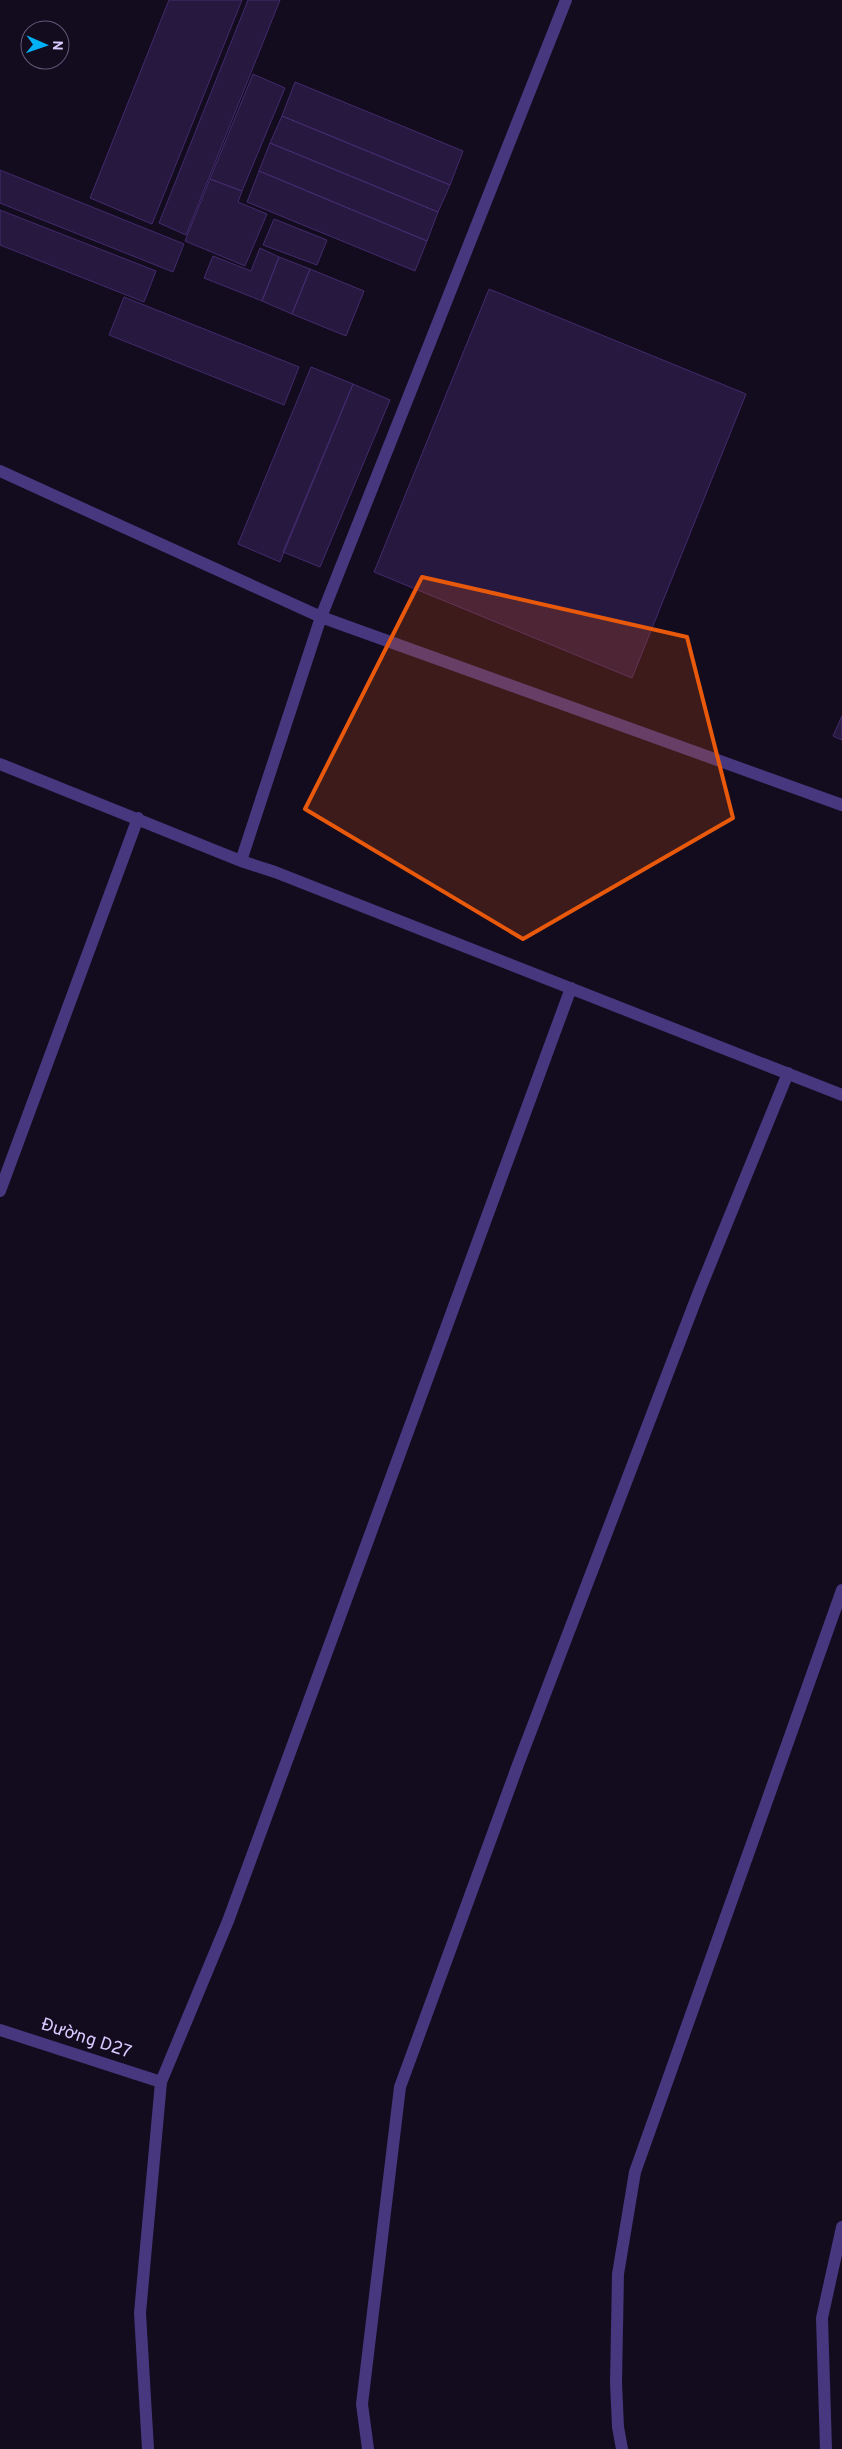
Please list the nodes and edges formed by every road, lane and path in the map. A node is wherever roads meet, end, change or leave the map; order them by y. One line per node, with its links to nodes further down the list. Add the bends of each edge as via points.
1 (566, 0): 3 (street)
2 (0, 471): 3 (street)
3 (321, 617): 5 (street); 7 (street)
4 (0, 764): 6 (street)
5 (842, 805)
6 (138, 818): 7 (street); 11 (street)
7 (241, 861): 8 (street)
8 (571, 988): 9 (street); 14 (street, via 228,1921)
9 (788, 1074): 10 (street); 17 (street, via 673,1358 519,1762 400,2087 362,2404)
10 (842, 1095)
11 (0, 1191)
12 (842, 1590): 18 (street, via 635,2172 618,2274 616,2384)
13 (0, 2030): 14 (street, Đường D27)
14 (161, 2082): 16 (street, via 140,2313)
15 (842, 2227): 19 (street, via 822,2318)
16 (148, 2449)
17 (368, 2449)
18 (622, 2449)
19 (826, 2449)

